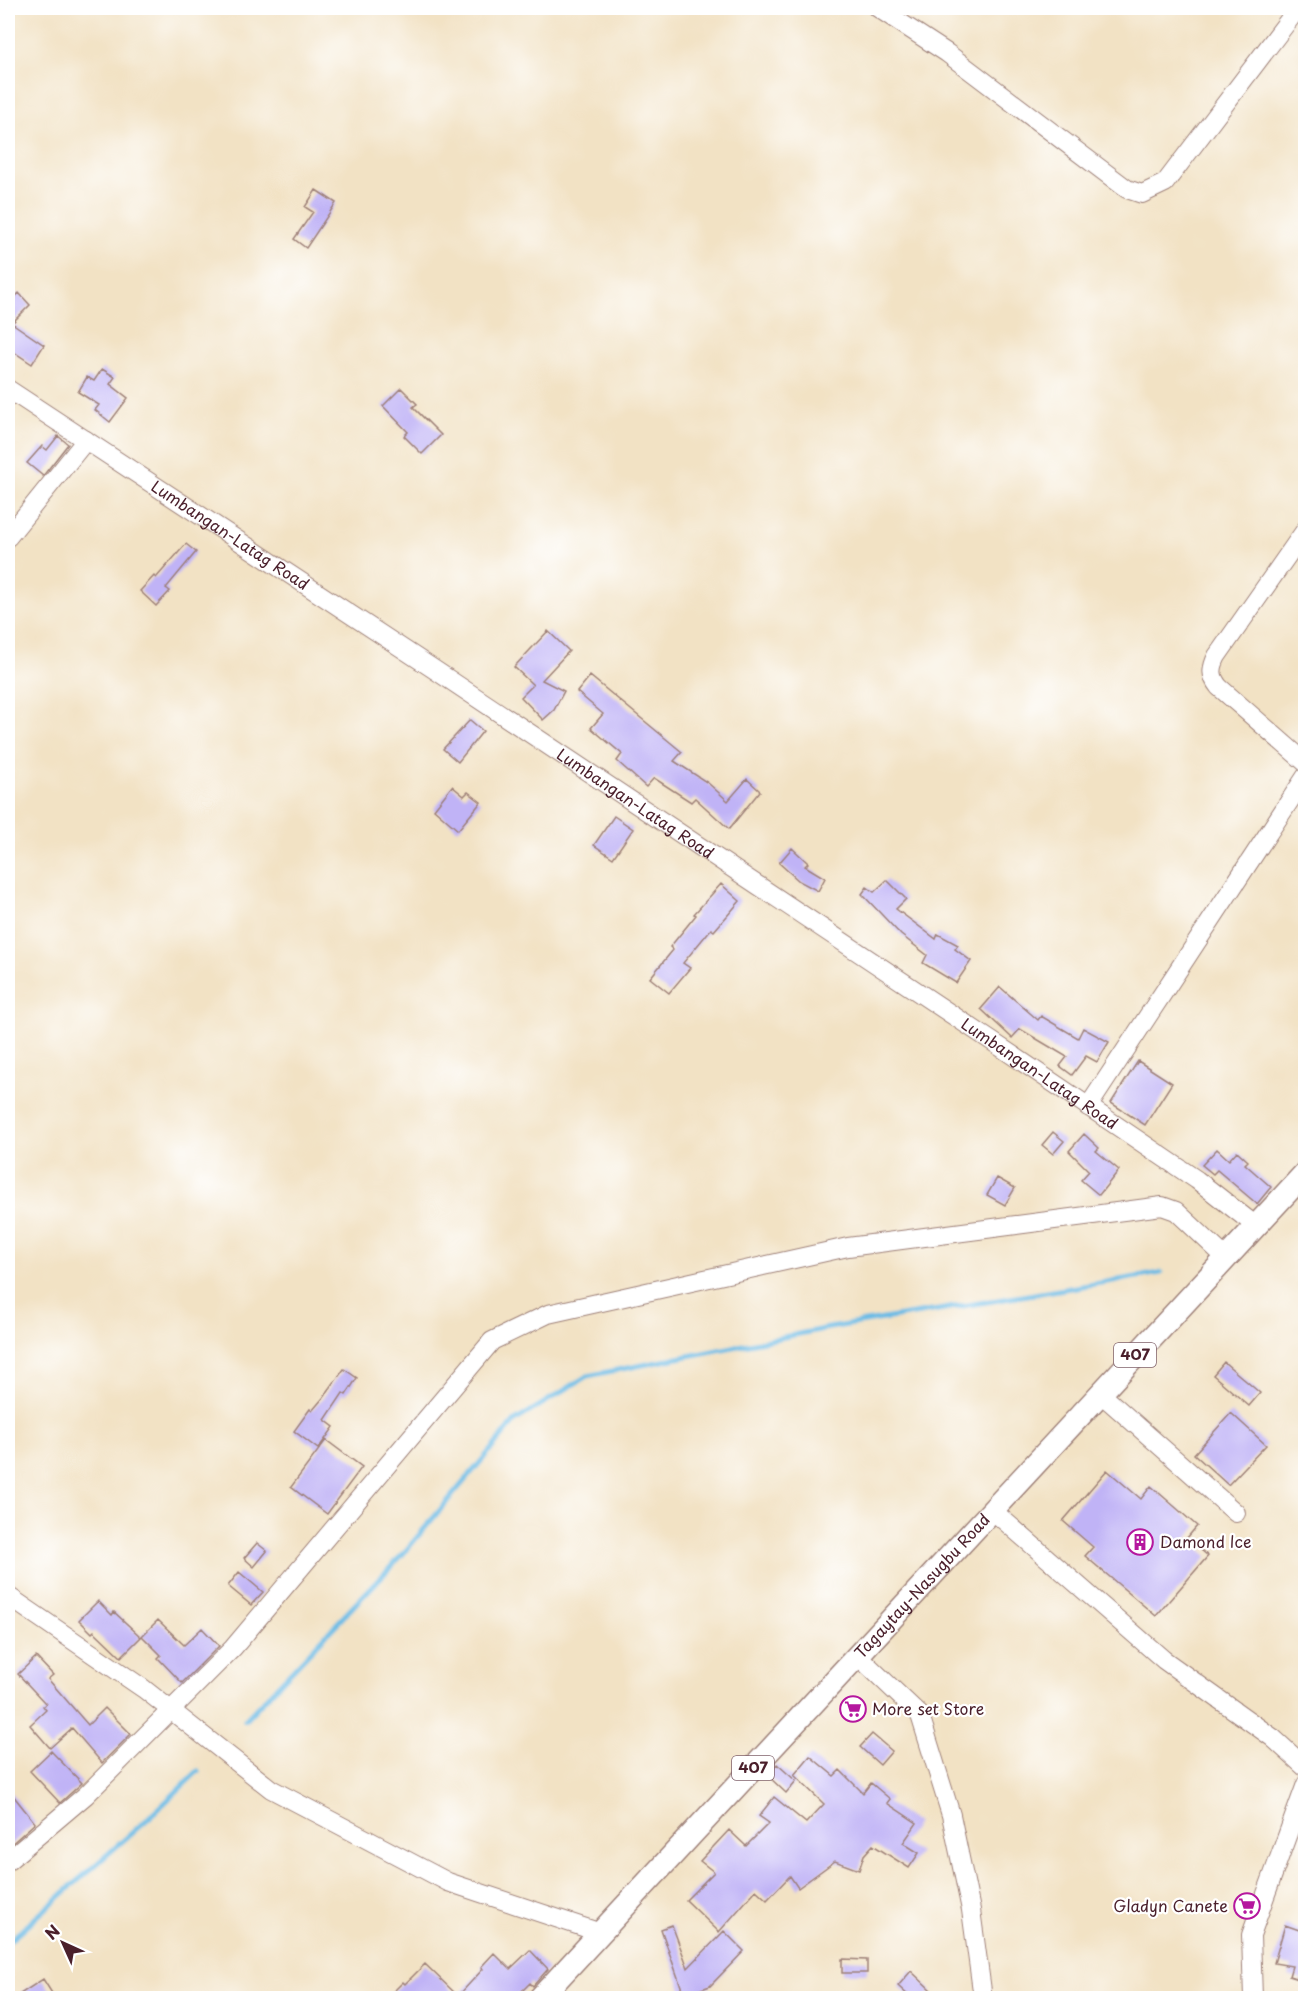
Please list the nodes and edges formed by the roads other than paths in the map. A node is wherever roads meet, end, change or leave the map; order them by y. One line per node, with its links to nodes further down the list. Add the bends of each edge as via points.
1 (878, 8): 2 (street, via 947,53 1127,189 1142,194 1165,183)
2 (1298, 8)
3 (8, 389): 4 (street, Lumbangan-Latag Road)
4 (86, 440): 6 (street); 9 (street, Lumbangan-Latag Road)
5 (1305, 529): 7 (street, via 1211,670 1219,687)
6 (8, 537)
7 (1305, 763)
8 (1305, 776): 9 (street)
9 (1088, 1107): 11 (street, Lumbangan-Latag Road, via 1197,1180)
10 (1305, 1172): 11 (main road, Tagaytay-Nasugbu Road / 407)
11 (1256, 1226): 12 (main road, Tagaytay-Nasugbu Road / 407)
12 (1226, 1258): 13 (main road, Tagaytay-Nasugbu Road / 407); 18 (street, via 1176,1211 1162,1206 848,1246 548,1314 492,1341 233,1648)
13 (1100, 1393): 14 (main road, Tagaytay-Nasugbu Road / 407); 15 (street)
14 (992, 1510): 17 (main road, Tagaytay-Nasugbu Road / 407); 19 (street, via 1164,1660 1273,1738)
15 (1236, 1513)
16 (8, 1596): 18 (street)
17 (857, 1655): 22 (main road, Tagaytay-Nasugbu Road / 407); 24 (street, via 920,1715 951,1815)
18 (171, 1711): 21 (street, via 86,1795); 22 (street, via 270,1789 448,1882)
19 (1305, 1768)
20 (1305, 1784): 25 (street, via 1251,1935)
21 (8, 1860)
22 (601, 1933): 23 (main road, Tagaytay-Nasugbu Road / 407)
23 (540, 1998)
24 (983, 1998)
25 (1253, 1998)

